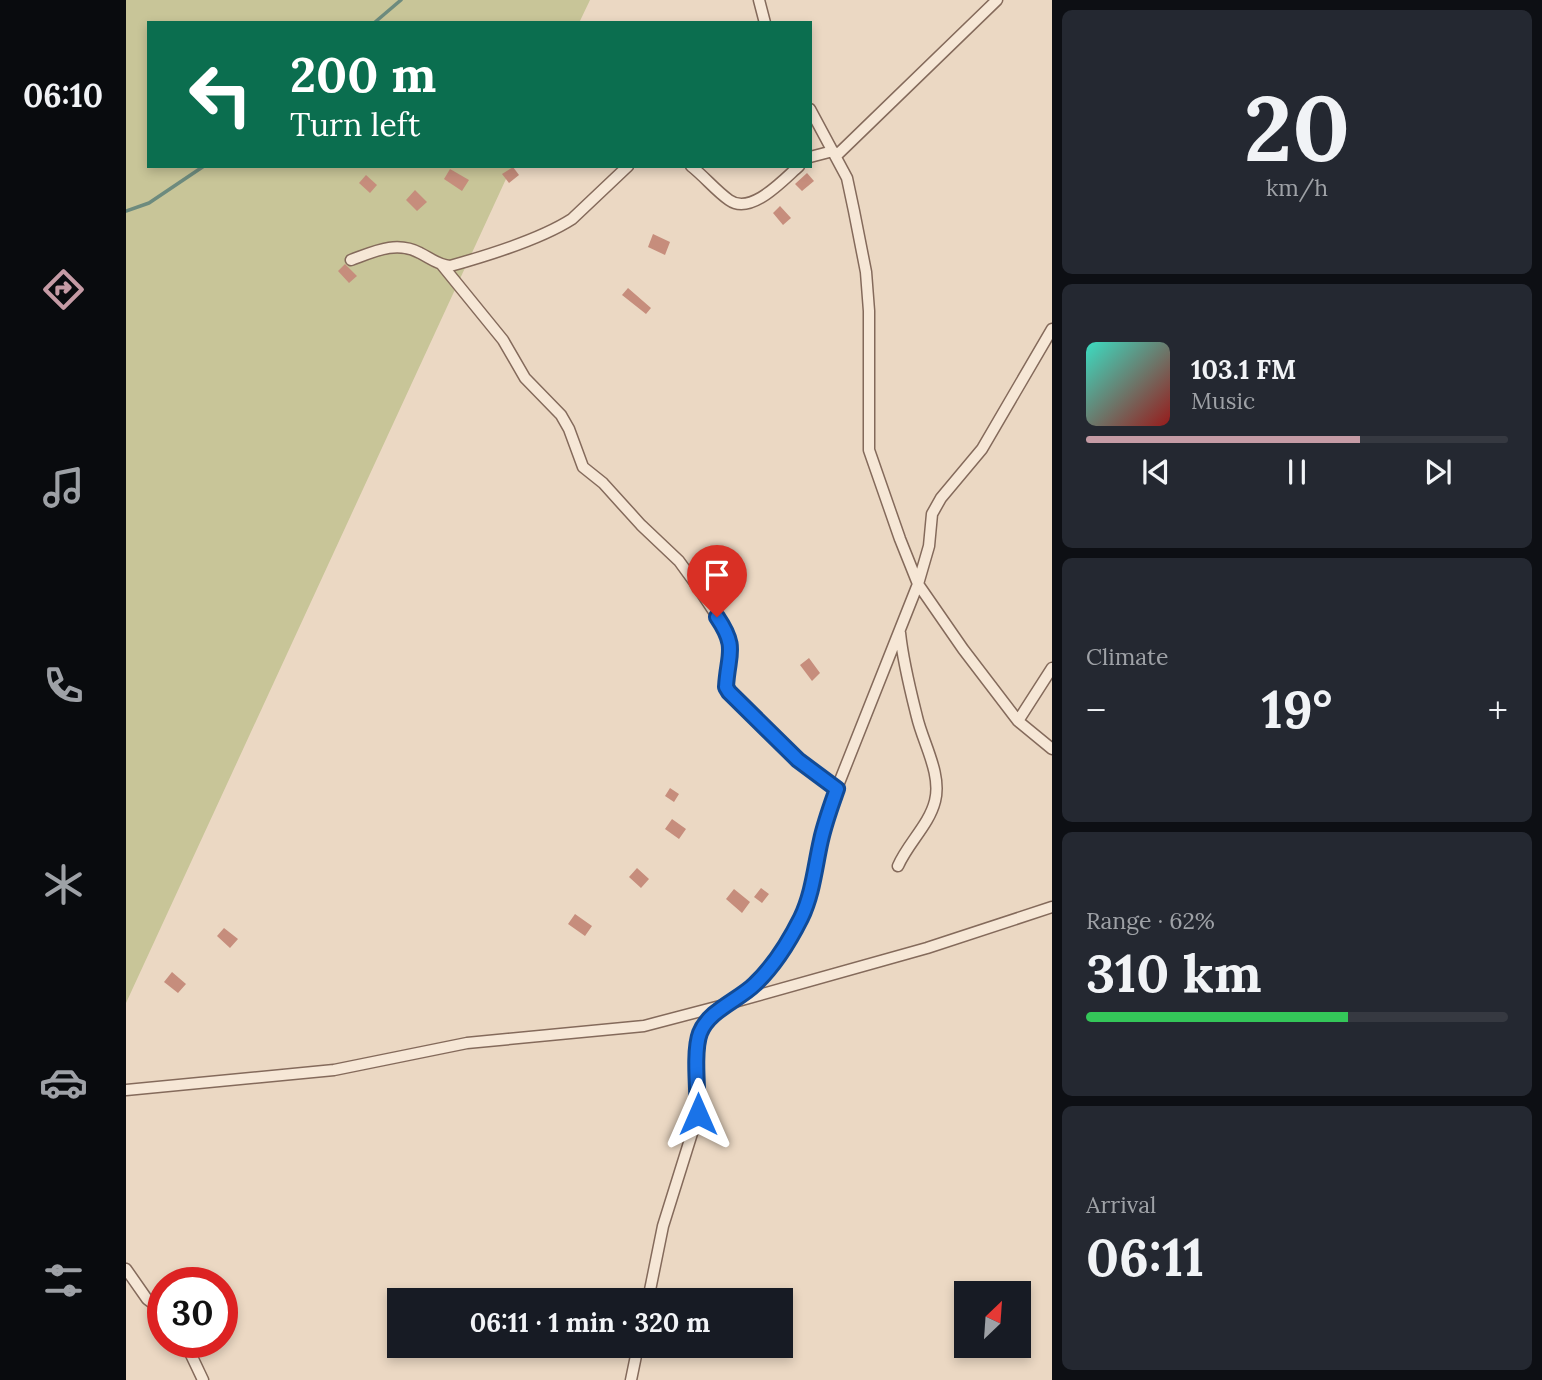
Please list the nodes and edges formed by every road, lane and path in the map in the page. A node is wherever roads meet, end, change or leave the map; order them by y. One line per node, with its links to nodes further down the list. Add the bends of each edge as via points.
1 (760, 0): 3 (street)
2 (997, 0): 5 (street)
3 (765, 21)
4 (812, 113): 5 (street)
5 (834, 154): 6 (street); 13 (street, via 847,177 866,272 869,450)
6 (812, 157)
7 (626, 168): 11 (street, via 561,226 506,249)
8 (693, 168): 9 (street, via 727,199 742,206 772,190)
9 (797, 168)
10 (351, 260): 11 (street, via 400,246)
11 (442, 265): 18 (street, via 503,340 525,379 561,415 583,467 695,583 728,633 729,692 798,760)
12 (1052, 329): 13 (street, via 982,449 932,514)
13 (918, 584): 14 (street); 16 (street)
14 (900, 631): 18 (street); 19 (street, via 917,720 936,780 936,797)
15 (1052, 668): 16 (street)
16 (1018, 721): 17 (street)
17 (1052, 749)
18 (837, 789): 21 (street, via 802,915 775,963)
19 (898, 866)
20 (1052, 907): 21 (street, via 928,948)
21 (731, 1003): 22 (street, via 644,1026 467,1043 334,1070); 24 (street, via 711,1017 699,1036 698,1114 663,1226)
22 (126, 1090)
23 (126, 1269): 25 (street)
24 (650, 1288)
25 (147, 1299)
26 (193, 1358): 28 (street)
27 (636, 1358): 29 (street)
28 (203, 1380)
29 (631, 1380)

